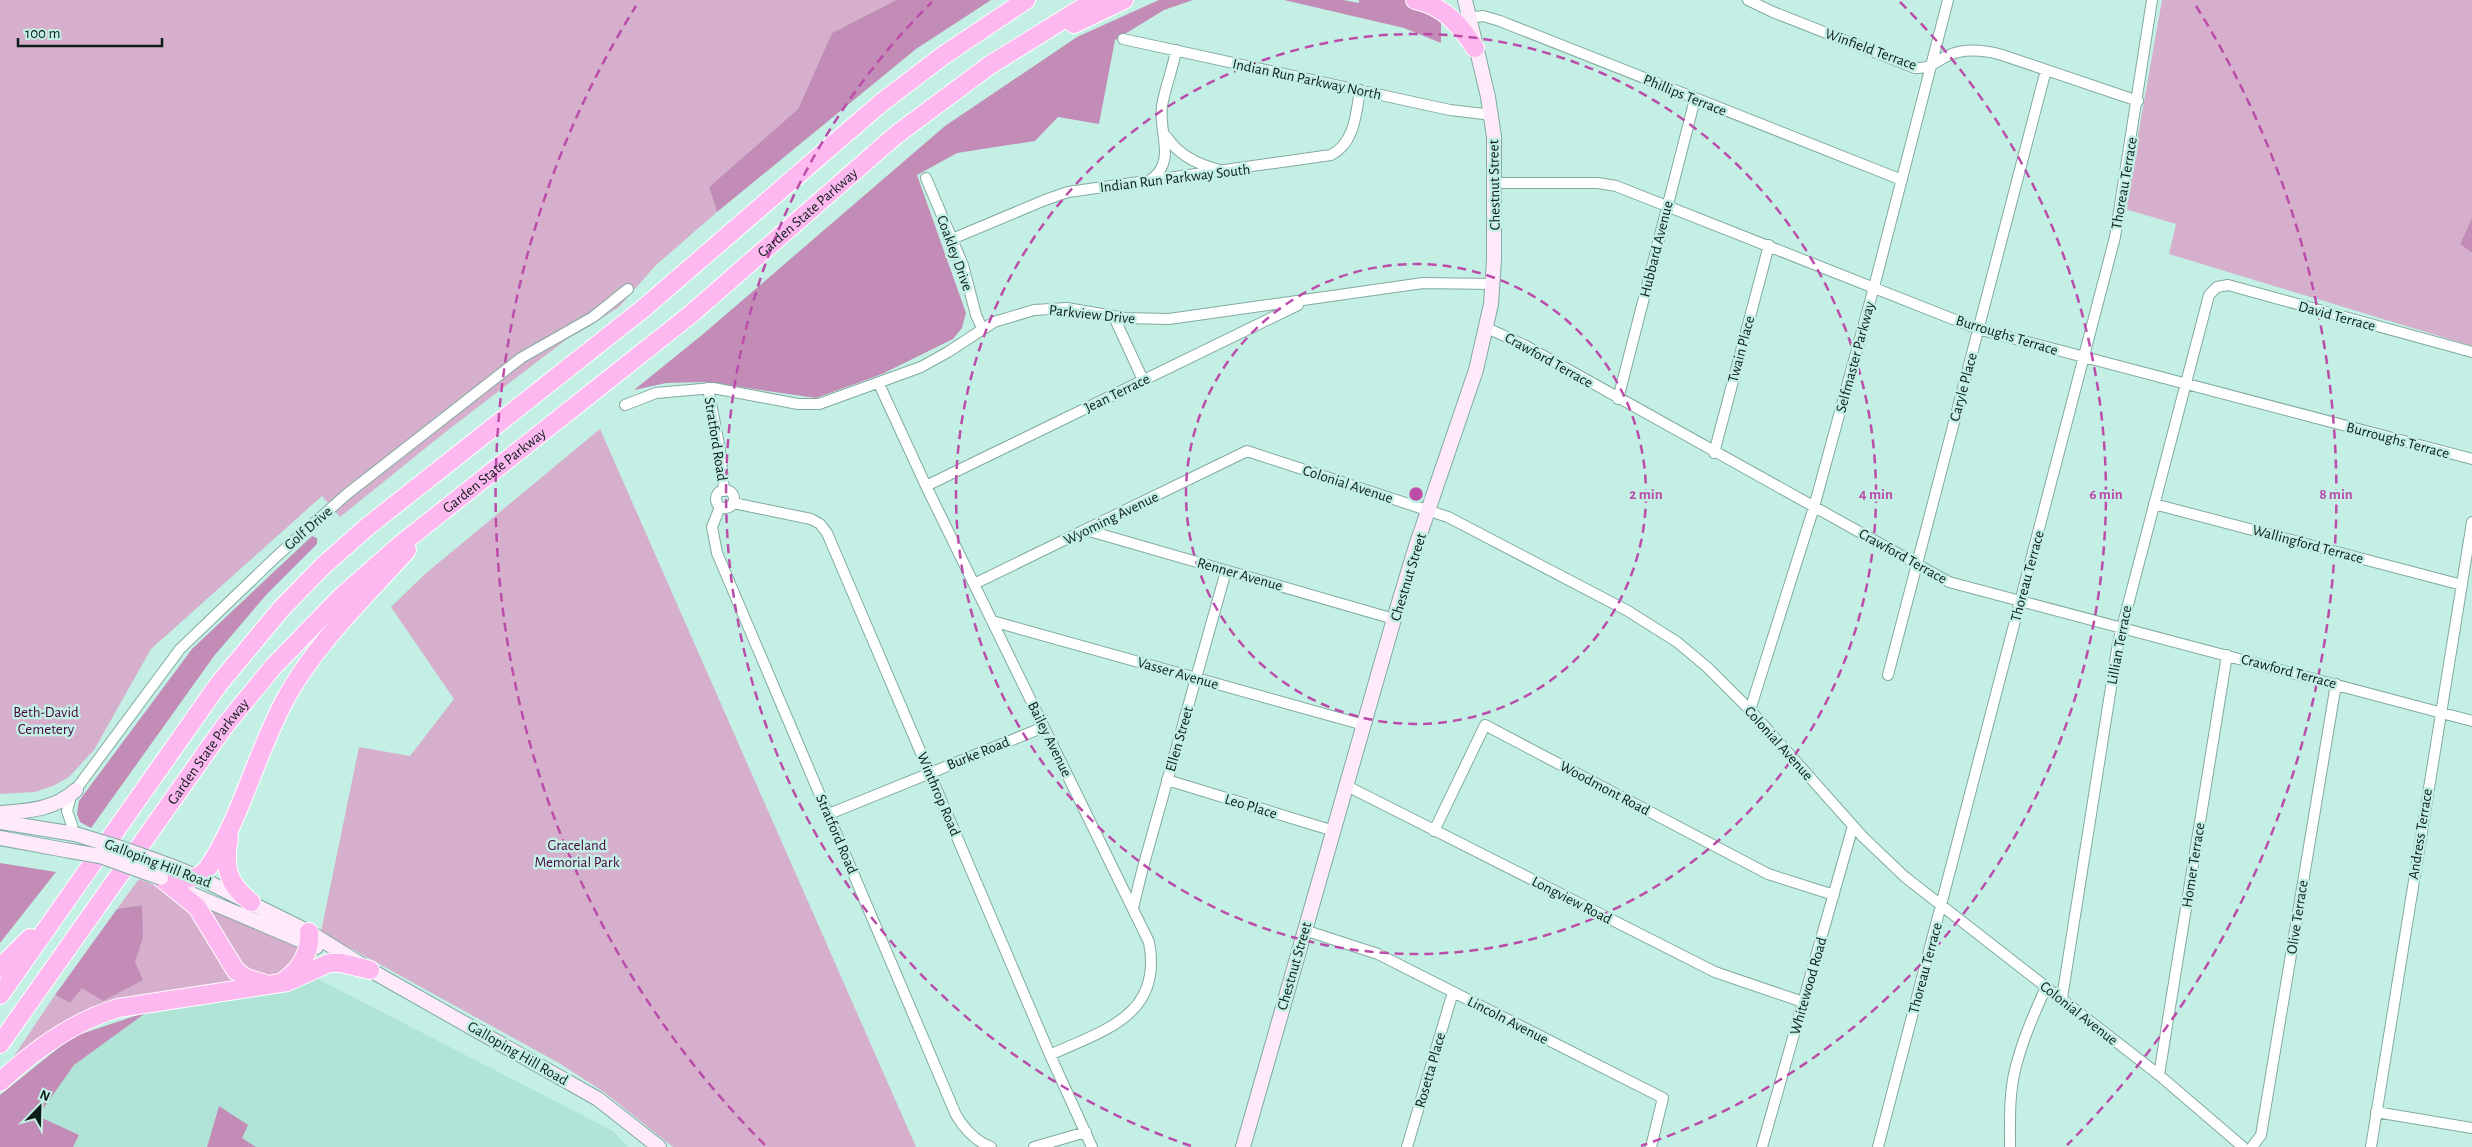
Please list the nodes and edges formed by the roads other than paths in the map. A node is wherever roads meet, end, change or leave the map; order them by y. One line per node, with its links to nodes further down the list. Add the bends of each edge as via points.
1 (1026, 0): 93 (highway, Garden State Parkway, via 880,103 644,308 382,515 323,566 230,669)
2 (1095, 0): 14 (highway, Garden State Parkway)
3 (1124, 0): 14 (highway)
4 (1416, 0): 12 (highway, via 1448,14)
5 (1442, 0): 10 (highway)
6 (1465, 0): 10 (main road, Chestnut Street)
7 (1748, 0): 15 (street, Winfield Terrace, via 1915,68)
8 (1948, 0): 15 (street, Selfmaster Parkway)
9 (2152, 0): 19 (street, Thoreau Terrace)
10 (1467, 18): 12 (main road, Chestnut Street); 18 (street, Phillips Terrace, via 1483,16 1500,21)
11 (1123, 39): 13 (street, Indian Run Parkway North)
12 (1475, 48): 20 (main road, Chestnut Street)
13 (1176, 50): 17 (street, Indian Run Parkway North); 21 (street, via 1161,111)
14 (990, 65): 52 (highway, Garden State Parkway, via 896,134 660,340)
15 (1930, 67): 16 (street, Winfield Terrace, via 1948,56 1983,51); 24 (street, Selfmaster Parkway)
16 (2046, 70): 19 (street, Winfield Terrace); 38 (street, Caryle Place)
17 (1360, 90): 20 (street, Indian Run Parkway North, via 1467,113); 22 (street, Indian Run Parkway South, via 1350,134 1335,153)
18 (1695, 99): 24 (street, Phillips Terrace); 27 (street, Hubbard Avenue)
19 (2138, 101): 40 (street, Thoreau Terrace, via 2115,237)
20 (1492, 115): 26 (main road, Chestnut Street)
21 (1165, 136): 22 (street, via 1178,150 1197,162); 25 (street, via 1166,153 1162,166)
22 (1229, 171): 25 (street, Indian Run Parkway South)
23 (926, 178): 28 (street, Coakley Drive)
24 (1902, 180): 31 (street, Selfmaster Parkway)
25 (1148, 182): 28 (street, Indian Run Parkway South, via 1060,194)
26 (1494, 183): 27 (street, Burroughs Terrace, via 1610,185); 30 (main road, Chestnut Street)
27 (1667, 206): 29 (street, Burroughs Terrace); 45 (street, Hubbard Avenue)
28 (952, 239): 36 (street, Coakley Drive)
29 (1769, 246): 31 (street, Burroughs Terrace); 48 (street, Twain Place)
30 (1493, 284): 34 (street, Parkview Drive, via 1423,283); 37 (main road, Chestnut Street)
31 (1874, 287): 38 (street, Burroughs Terrace); 56 (street, Selfmaster Parkway)
32 (628, 289): 80 (street, Golf Drive, via 593,317 521,358 347,494 278,555 180,649)
33 (2207, 298): 39 (street, David Terrace, via 2217,287 2228,285); 43 (street, Lillian Terrace)
34 (1308, 301): 35 (street, Parkview Drive, via 1180,318 1147,320); 41 (street, Jean Terrace)
35 (1114, 316): 36 (street, Parkview Drive, via 1076,309 1043,309 1009,316); 41 (street)
36 (982, 328): 42 (street, Parkview Drive, via 939,357)
37 (1487, 328): 45 (street, Crawford Terrace, via 1526,346); 57 (main road, Chestnut Street)
38 (1978, 329): 40 (street, Burroughs Terrace); 60 (street, Caryle Place)
39 (2472, 352)
40 (2084, 357): 43 (street, Burroughs Terrace); 64 (street, Thoreau Terrace)
41 (1143, 380): 50 (street, Jean Terrace)
42 (879, 384): 44 (street, Parkview Drive, via 829,401 805,405); 50 (street, Bailey Avenue)
43 (2185, 384): 49 (street, Burroughs Terrace); 54 (street, Lillian Terrace)
44 (708, 388): 46 (street, Parkview Drive, via 656,393); 51 (street, Stratford Road)
45 (1618, 399): 48 (street, Crawford Terrace)
46 (625, 405)
47 (1247, 451): 57 (street, Colonial Avenue); 59 (street, Wyoming Avenue)
48 (1714, 452): 56 (street, Crawford Terrace)
49 (2472, 459)
50 (926, 486): 62 (street, Bailey Avenue)
51 (724, 490): 53 (street, via 732,494); 55 (street, via 716,496)
52 (460, 497): 81 (highway, via 409,548 302,673 271,728); 108 (highway, Garden State Parkway, via 341,597 260,682 188,775)
53 (733, 503): 55 (street, via 728,508); 77 (street, Winthrop Road, via 811,519 824,528)
54 (2154, 504): 63 (street, Wallingford Terrace); 67 (street, Lillian Terrace)
55 (720, 507): 83 (street, Stratford Road, via 712,527 717,553)
56 (1814, 507): 60 (street, Crawford Terrace); 72 (street, Selfmaster Parkway)
57 (1429, 511): 65 (main road, Chestnut Street); 72 (street, Colonial Avenue, via 1454,520 1628,611 1684,648)
58 (2472, 522): 63 (street, Andress Terrace)
59 (1086, 530): 61 (street, Renner Avenue); 62 (street, Wyoming Avenue)
60 (1916, 565): 64 (street, Crawford Terrace, via 1949,582); 69 (street, Caryle Place)
61 (1226, 570): 65 (street, Renner Avenue); 70 (street, Ellen Street)
62 (974, 584): 66 (street, Bailey Avenue)
63 (2462, 585): 73 (street, Andress Terrace)
64 (2020, 601): 67 (street, Crawford Terrace); 96 (street, Thoreau Terrace)
65 (1394, 619): 75 (main road, Chestnut Street)
66 (992, 621): 70 (street, Vasser Avenue); 76 (street, Bailey Avenue)
67 (2122, 628): 68 (street, Crawford Terrace); 106 (street, Lillian Terrace)
68 (2227, 655): 71 (street, Crawford Terrace); 110 (street, Homer Terrace)
69 (1888, 675)
70 (1196, 678): 75 (street, Vasser Avenue); 78 (street, Ellen Street)
71 (2336, 684): 73 (street, Crawford Terrace); 126 (street, Olive Terrace, via 2261,1135)
72 (1750, 710): 85 (street, Colonial Avenue)
73 (2440, 713): 74 (street, Crawford Terrace); 112 (street, Andress Terrace)
74 (2472, 721)
75 (1364, 725): 79 (main road, Chestnut Street)
76 (1044, 727): 77 (street, Burke Road); 97 (street, Bailey Avenue)
77 (931, 772): 83 (street, Burke Road); 109 (street, Winthrop Road)
78 (1167, 780): 86 (street, Leo Place); 97 (street, Ellen Street)
79 (1346, 786): 86 (main road, Chestnut Street); 87 (street, Longview Road)
80 (76, 790): 82 (main road, via 45,808); 88 (street, Golf Drive, via 68,802 67,811)
81 (236, 811): 92 (highway, via 210,865); 95 (highway, via 227,844 226,870 234,886)
82 (0, 813)
83 (829, 814): 116 (street, Stratford Road, via 956,1115 976,1140)
84 (0, 822): 88 (main road, Galloping Hill Road)
85 (1853, 826): 94 (street, Whitewood Road); 96 (street, Colonial Avenue, via 1905,878)
86 (1334, 831): 98 (main road, Chestnut Street)
87 (1434, 831): 94 (street, Woodmont Road, via 1485,725 1768,874); 107 (street, Longview Road, via 1715,972)
88 (75, 834): 90 (main road, bridge); 91 (main road, Galloping Hill Road, bridge, via 124,849)
89 (0, 838): 90 (main road, Galloping Hill Road, bridge)
90 (100, 856): 91 (main road, Galloping Hill Road, bridge)
91 (166, 872): 92 (highway, via 189,880); 99 (main road, Galloping Hill Road, via 181,889); 102 (highway, via 197,907 236,972 246,978)
92 (198, 877): 95 (main road, Galloping Hill Road)
93 (71, 894): 100 (highway); 105 (highway, Garden State Parkway)
94 (1834, 895): 107 (street, Whitewood Road)
95 (252, 902): 99 (main road, Galloping Hill Road)
96 (1941, 905): 103 (street, Colonial Avenue); 123 (street, Thoreau Terrace)
97 (1133, 908): 109 (street, Bailey Avenue, via 1147,935 1152,957 1150,979 1142,1000 1122,1021)
98 (1304, 930): 104 (street, Lincoln Avenue, via 1378,954); 119 (main road, Chestnut Street)
99 (309, 938): 101 (main road, Galloping Hill Road); 102 (highway, via 296,970)
100 (0, 968)
101 (370, 970): 102 (highway, via 330,963); 115 (main road, Galloping Hill Road, via 591,1095)
102 (274, 984): 111 (highway, via 143,1002 102,1013 68,1030)
103 (2046, 987): 106 (street, Colonial Avenue); 124 (street, via 2014,1071)
104 (1453, 992): 120 (street, Rosetta Place); 121 (street, Lincoln Avenue, via 1663,1098)
105 (0, 995)
106 (2062, 998): 110 (street, Colonial Avenue)
107 (1803, 1002): 122 (street, Whitewood Road)
108 (0, 1044)
109 (1050, 1055): 114 (street, Winthrop Road)
110 (2159, 1076): 125 (street, Colonial Avenue)
111 (0, 1082)
112 (2376, 1112): 113 (street); 127 (street, Andress Terrace)
113 (2472, 1128)
114 (1086, 1132): 117 (street); 118 (street, Winthrop Road)
115 (659, 1147)
116 (991, 1147)
117 (1034, 1147)
118 (1092, 1147)
119 (1243, 1147)
120 (1408, 1147)
121 (1651, 1147)
122 (1762, 1147)
123 (1878, 1147)
124 (2010, 1147)
125 (2242, 1147)
126 (2252, 1147)
127 (2371, 1147)

